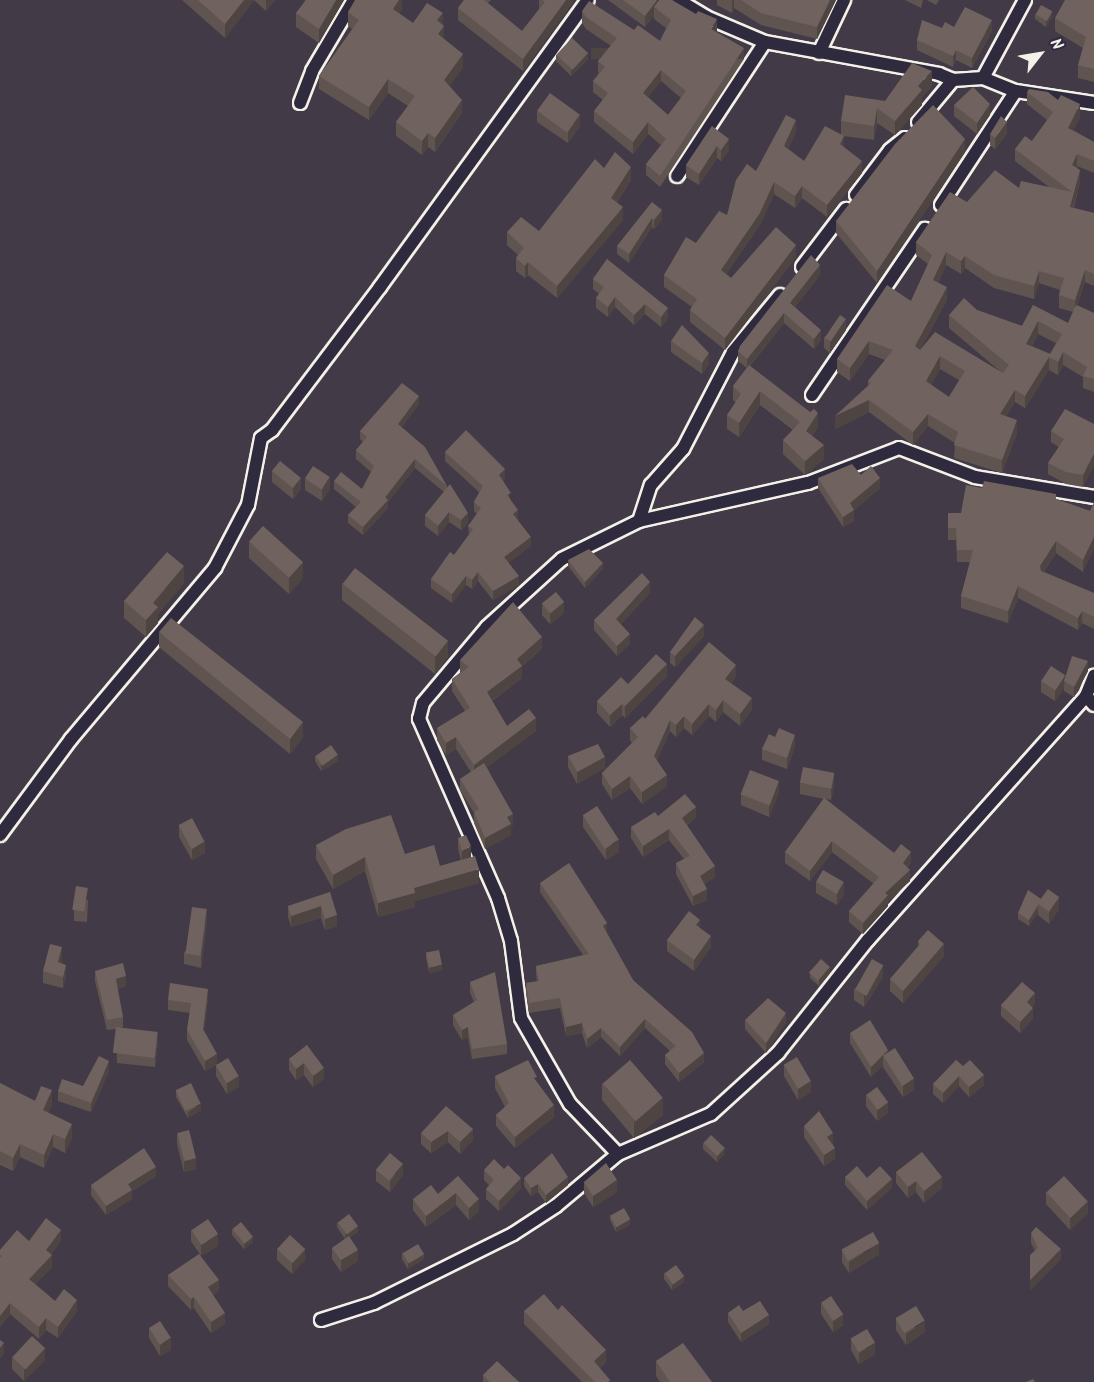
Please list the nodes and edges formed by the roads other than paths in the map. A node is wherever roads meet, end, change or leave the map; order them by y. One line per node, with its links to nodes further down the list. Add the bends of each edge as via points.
1 (354, 0): 12 (street, via 312,71)
2 (588, 0): 20 (street, via 380,287 272,430 261,438 248,505 238,516 215,568 70,739)
3 (678, 0): 6 (street)
4 (844, 0): 8 (street)
5 (1025, 0): 9 (street)
6 (696, 4): 7 (street, via 706,17)
7 (765, 42): 8 (street); 14 (street)
8 (819, 53): 10 (street, via 939,74)
9 (983, 78): 10 (street); 11 (street)
10 (953, 80): 17 (street, via 906,137 890,150 733,352 683,449 651,485)
11 (1016, 91): 13 (street); 15 (street)
12 (300, 103)
13 (1094, 103)
14 (677, 176)
15 (812, 395)
16 (1094, 497): 17 (street, via 975,477 899,448 808,483)
17 (639, 521): 21 (street, via 562,559 545,574 487,627 423,703 419,719 498,898 511,941 516,998 530,1038 570,1104)
18 (1094, 676): 19 (street)
19 (1090, 700): 21 (street, via 868,940 778,1053 711,1114)
20 (0, 835)
21 (618, 1154): 22 (street, via 556,1206 513,1234 374,1303)
22 (321, 1320)

